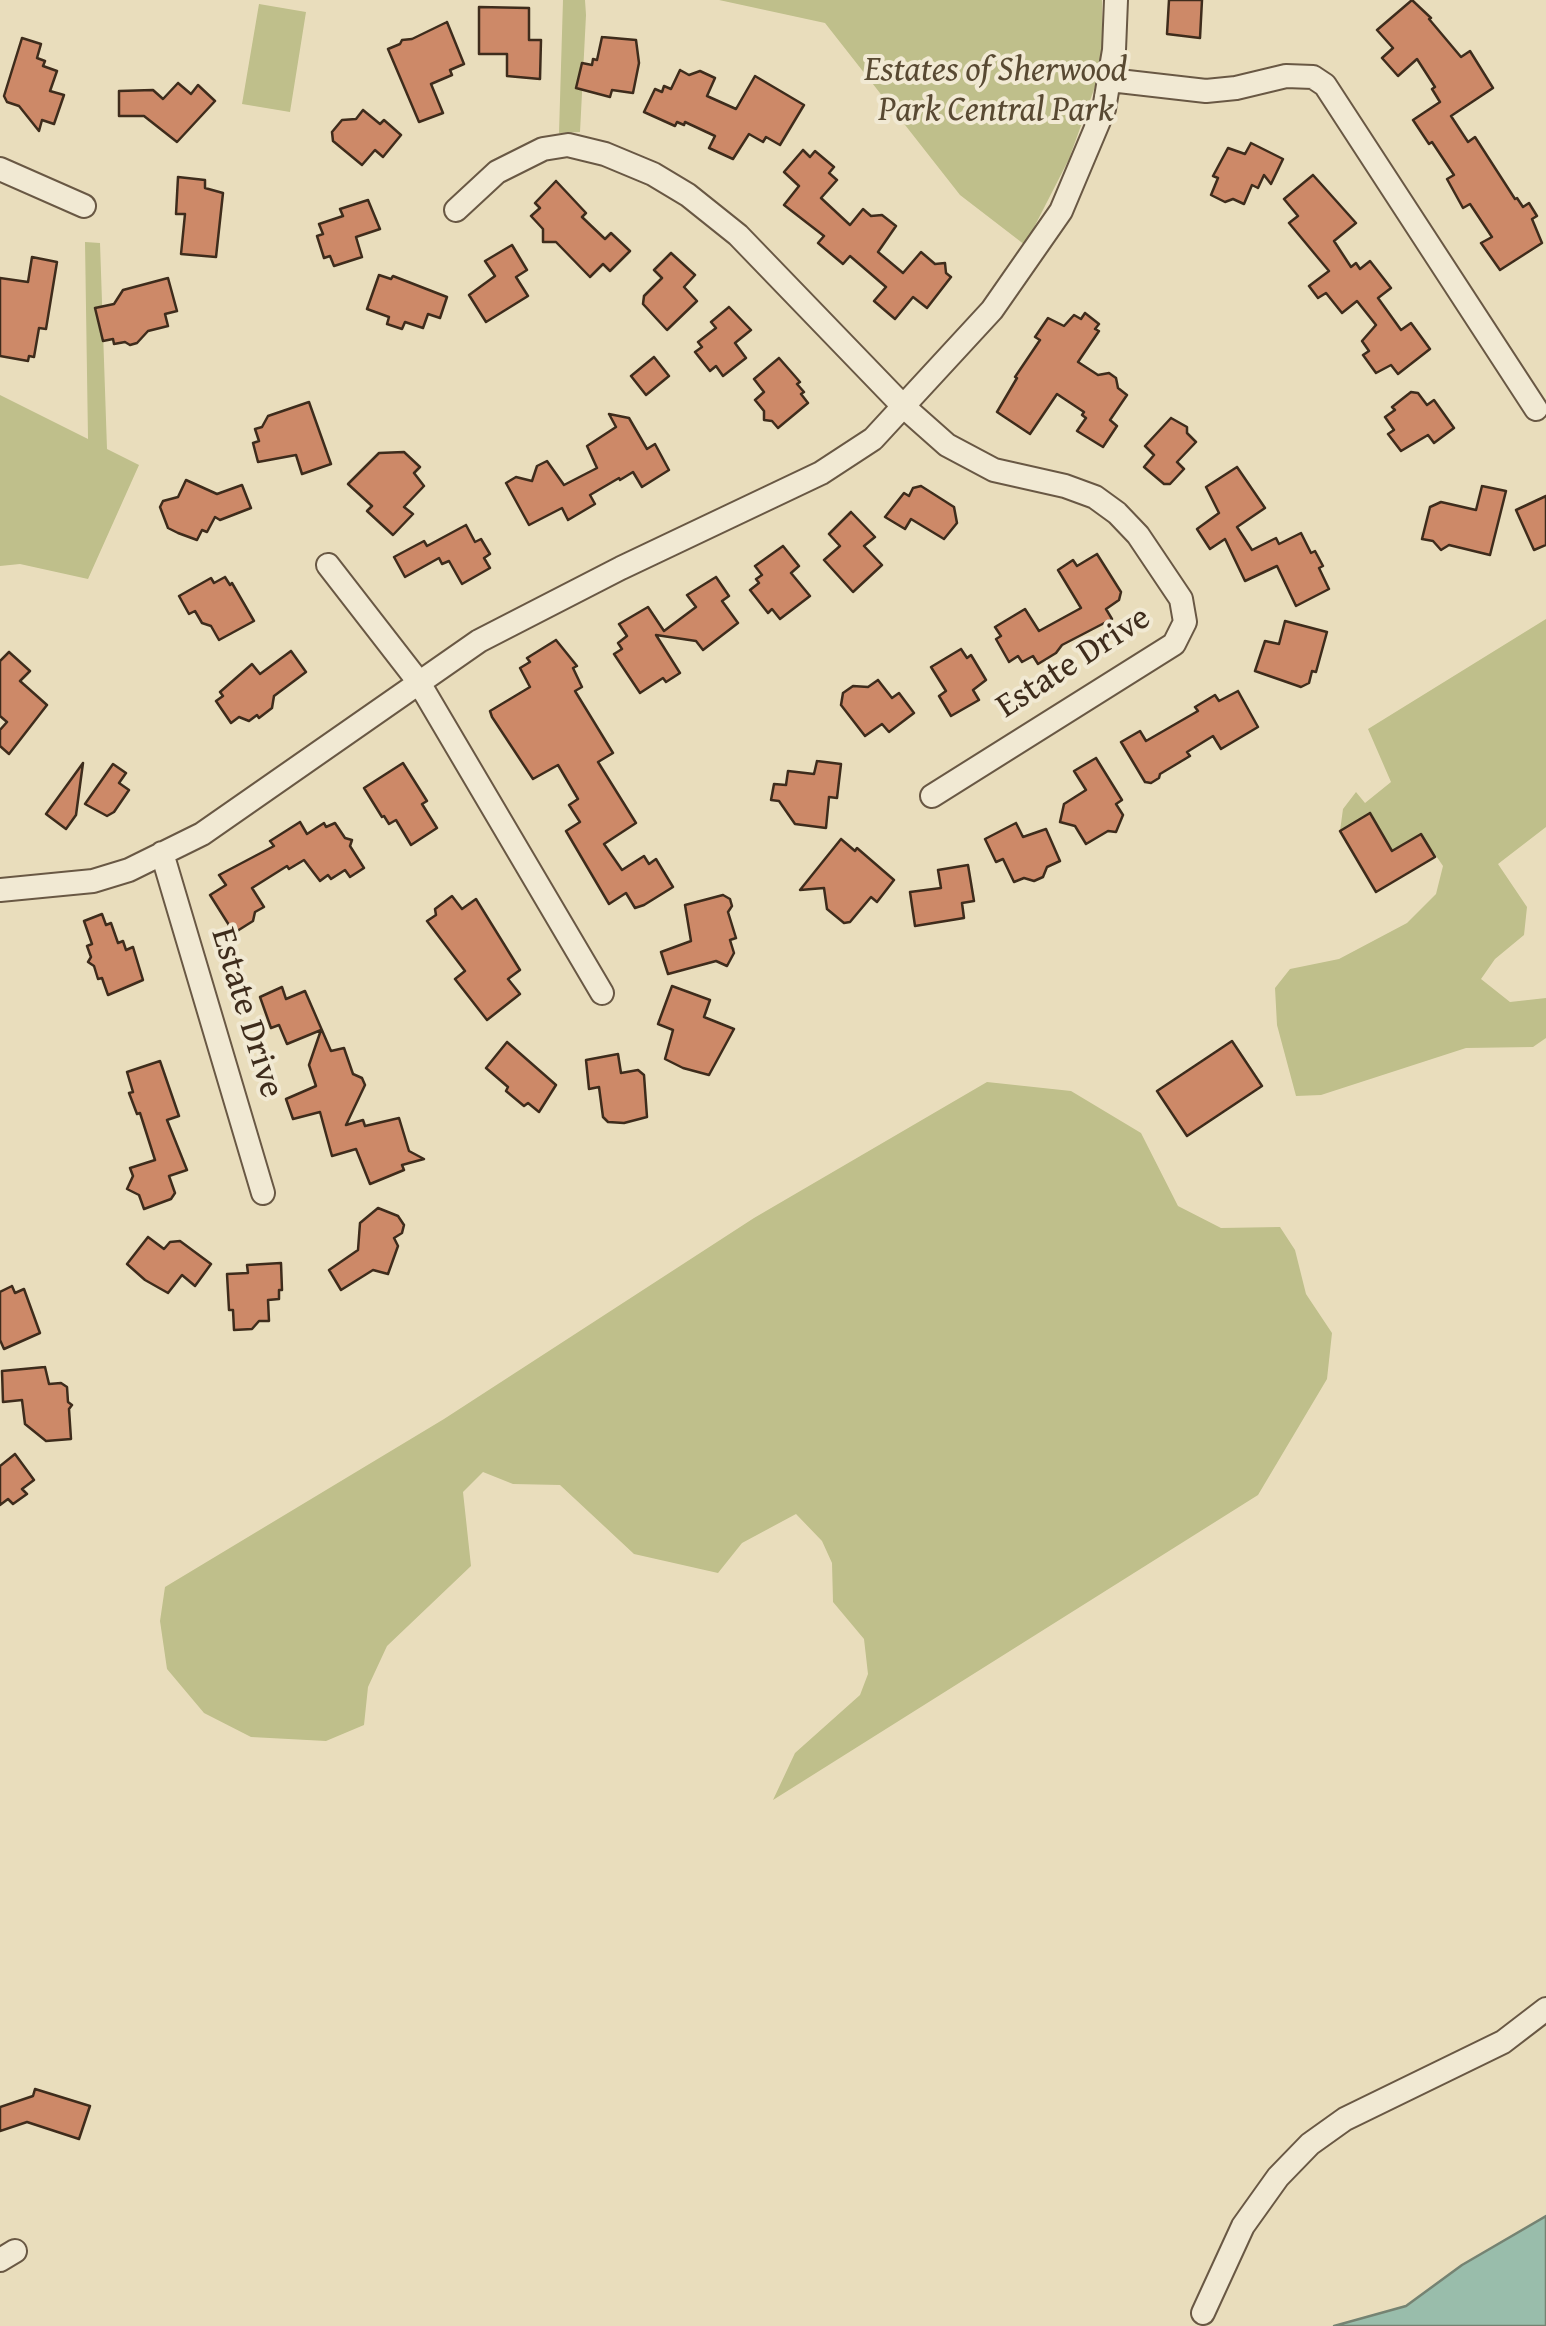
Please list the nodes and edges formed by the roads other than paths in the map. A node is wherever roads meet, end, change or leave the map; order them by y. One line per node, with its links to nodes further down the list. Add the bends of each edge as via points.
1 (1116, 0): 2 (street)
2 (1110, 80): 6 (street, via 1093,142 1062,211 974,332); 7 (street, via 1206,91 1286,76 1313,77 1325,85)
3 (0, 169): 4 (street)
4 (84, 206)
5 (456, 210): 6 (street, Estate Drive, via 497,172 544,149 568,145 653,174 738,235)
6 (903, 406): 9 (street, via 872,438 821,472 553,602); 10 (street, Estate Drive, via 972,460 1065,486 1117,513 1145,544 1184,612 1174,644)
7 (1536, 408)
8 (328, 565): 9 (street)
9 (418, 681): 11 (street, via 202,834); 13 (street)
10 (932, 796)
11 (162, 854): 12 (street, via 93,881); 14 (street, Estate Drive)
12 (0, 890)
13 (602, 993)
14 (263, 1193)
15 (1546, 2010): 16 (street, via 1503,2042 1345,2119 1310,2144 1244,2226)
16 (1203, 2313)

